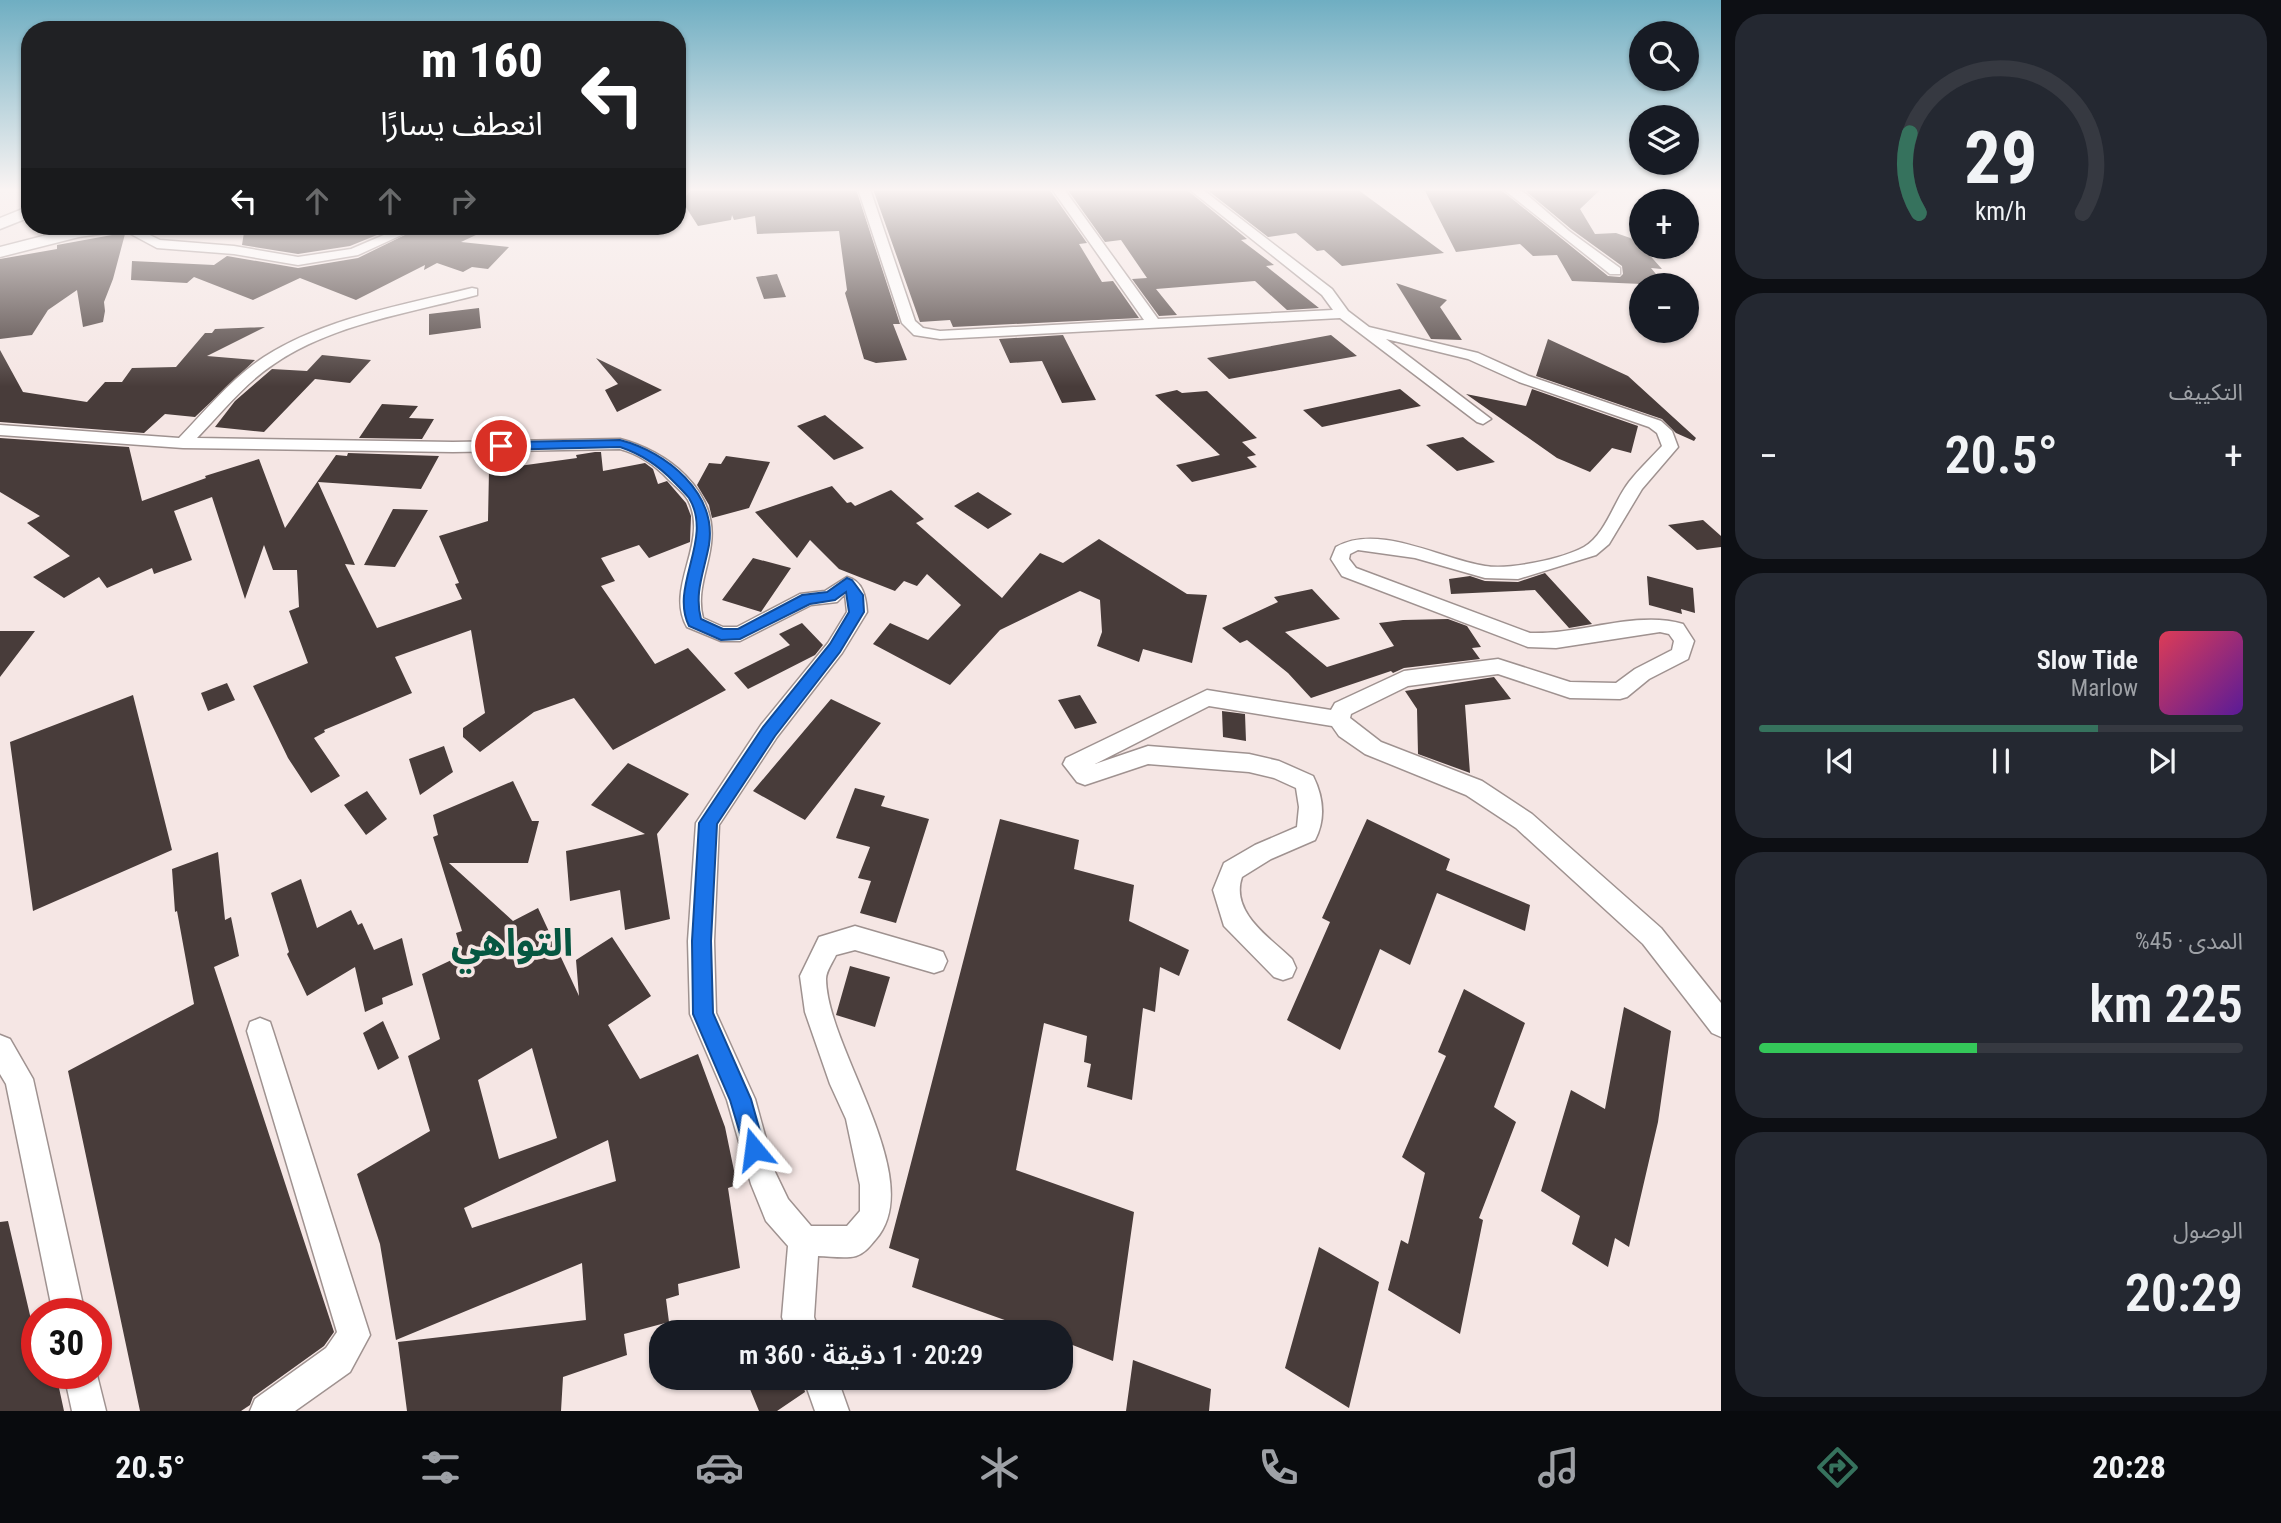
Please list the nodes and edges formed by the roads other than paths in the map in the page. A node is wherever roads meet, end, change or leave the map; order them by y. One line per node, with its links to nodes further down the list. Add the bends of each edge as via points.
1 (262, 255): 2 (street, via 298,261)
2 (336, 255)
3 (886, 255): 10 (street, via 909,323 919,332 940,335)
4 (1105, 255): 10 (street)
5 (1279, 255): 9 (street, via 1327,292)
6 (1593, 255): 7 (street)
7 (1615, 271)
8 (472, 292): 14 (street, via 341,329 269,360)
9 (1343, 314): 10 (street); 11 (street)
10 (1153, 323)
11 (1361, 328): 12 (street); 15 (street, via 1473,356 1533,382 1628,413 1664,431 1670,447 1635,486 1603,540 1590,551 1518,573 1485,572 1416,552 1355,544 1342,551 1340,559 1349,572 1528,640 1556,641 1660,625 1676,629 1684,641 1681,654 1620,691 1570,690 1498,666 1404,679 1342,709)
12 (1483, 419)
13 (0, 429): 14 (street)
14 (183, 443): 21 (street, via 620,444 639,449 666,467 696,498 703,524 689,601 694,622 721,634 740,634 807,599 830,597 847,583 856,595 857,612 835,648 769,731 708,823 707,836 701,941 703,1014 741,1099 761,1174 777,1210)
15 (1339, 719): 17 (street, via 1208,698 1074,764 1085,776 1149,755 1249,763 1305,782 1312,817 1307,833 1231,870 1225,891 1233,918); 18 (street, via 1373,748 1474,788 1524,821 1651,936)
16 (934, 961): 21 (street, via 855,938 828,945 813,976 818,1012 860,1116 875,1185 875,1217 854,1241)
17 (1283, 968)
18 (1721, 1024)
19 (261, 1031): 27 (street, via 354,1335 338,1360)
20 (0, 1049): 22 (street, via 19,1079)
21 (804, 1241): 23 (street)
22 (66, 1298)
23 (799, 1320)
24 (84, 1389): 26 (street)
25 (825, 1390): 28 (street)
26 (89, 1411)
27 (267, 1411)
28 (832, 1411)

